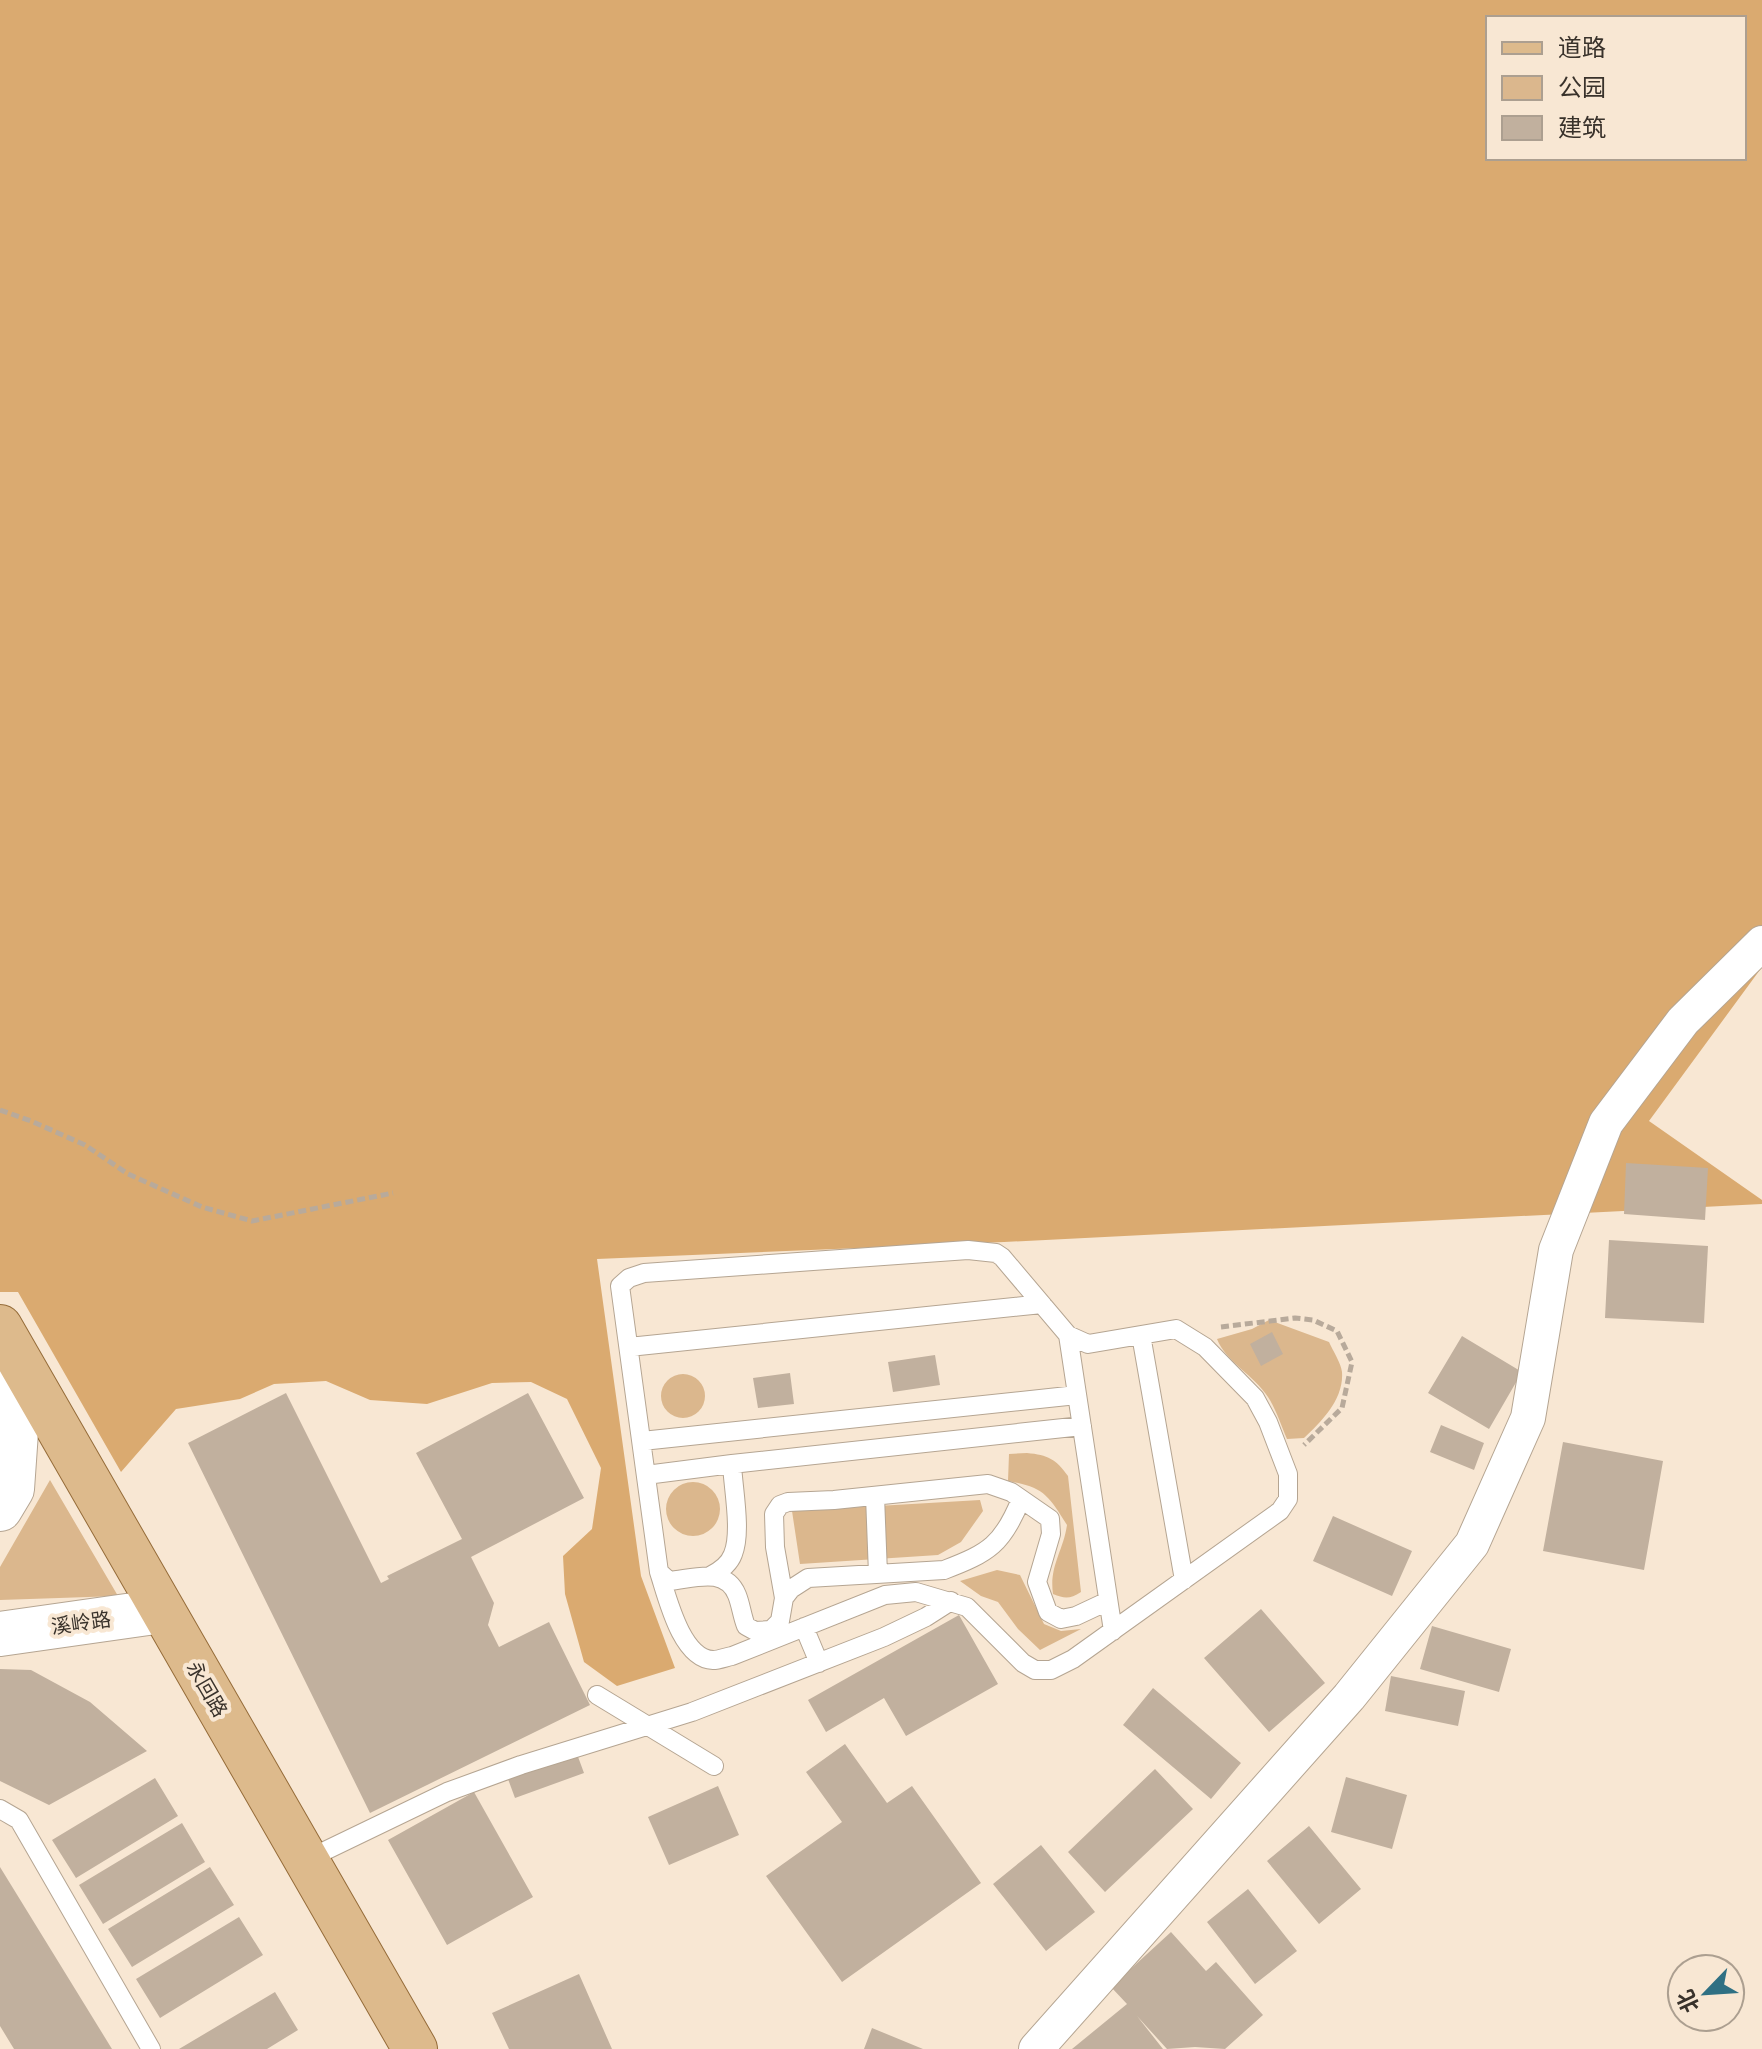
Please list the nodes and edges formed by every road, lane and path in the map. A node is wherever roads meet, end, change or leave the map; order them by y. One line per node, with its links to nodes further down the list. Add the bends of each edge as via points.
1 (1762, 943): 39 (street, via 1683,1021 1606,1123 1556,1250 1528,1418 1472,1544 1349,1697)
2 (0, 1110): 3 (path, via 85,1145 128,1174 202,1207 252,1221)
3 (393, 1193)
4 (1042, 1304): 8 (lane); 10 (lane); 10 (lane, via 996,1253 968,1250 644,1273 620,1286)
5 (0, 1327): 27 (main road, 永回路)
6 (1176, 1329): 9 (lane); 15 (lane, via 1205,1347 1255,1398); 15 (path, via 1202,1331 1295,1318 1337,1331 1352,1362 1342,1408)
7 (0, 1334): 19 (street, via 19,1389 12,1489)
8 (1068, 1335): 9 (lane, via 1088,1344); 11 (lane)
9 (1141, 1335): 23 (lane)
10 (629, 1347): 13 (lane)
11 (1077, 1395): 12 (lane); 13 (lane)
12 (1082, 1426): 14 (lane); 26 (lane)
13 (642, 1441): 16 (lane)
14 (732, 1464): 16 (lane); 22 (lane, via 737,1533 733,1554)
15 (1286, 1467): 23 (lane, via 1288,1499 1280,1511)
16 (646, 1475): 20 (lane)
17 (875, 1496): 18 (lane, via 988,1484); 21 (lane); 24 (lane, via 780,1505 774,1514 775,1547)
18 (1021, 1499): 21 (lane, via 1010,1527 981,1555 944,1570); 26 (lane, via 1050,1519 1051,1534 1037,1582 1048,1612 1061,1619)
19 (0, 1509)
20 (659, 1572): 22 (lane, via 669,1581); 28 (lane, via 679,1629 702,1657 732,1656)
21 (878, 1574): 24 (lane, via 808,1578)
22 (710, 1576): 24 (lane, via 732,1584 746,1626 755,1631 771,1630 780,1621)
23 (1184, 1580): 29 (lane)
24 (784, 1598)
25 (951, 1601): 28 (lane, via 916,1592 885,1595); 29 (lane, via 967,1607 1035,1670 1051,1670); 31 (lane, via 884,1637)
26 (1108, 1601): 29 (lane)
27 (162, 1611): 30 (street, 溪岭路); 36 (main road, 永回路)
28 (804, 1627): 31 (lane)
29 (1113, 1631)
30 (0, 1634)
31 (819, 1663): 33 (lane)
32 (597, 1695): 33 (lane)
33 (648, 1726): 34 (lane); 36 (lane, via 447,1792)
34 (714, 1766)
35 (0, 1809): 37 (lane, via 19,1820)
36 (306, 1860): 38 (main road, 永回路)
37 (151, 2049)
38 (415, 2049)
39 (1036, 2049)

